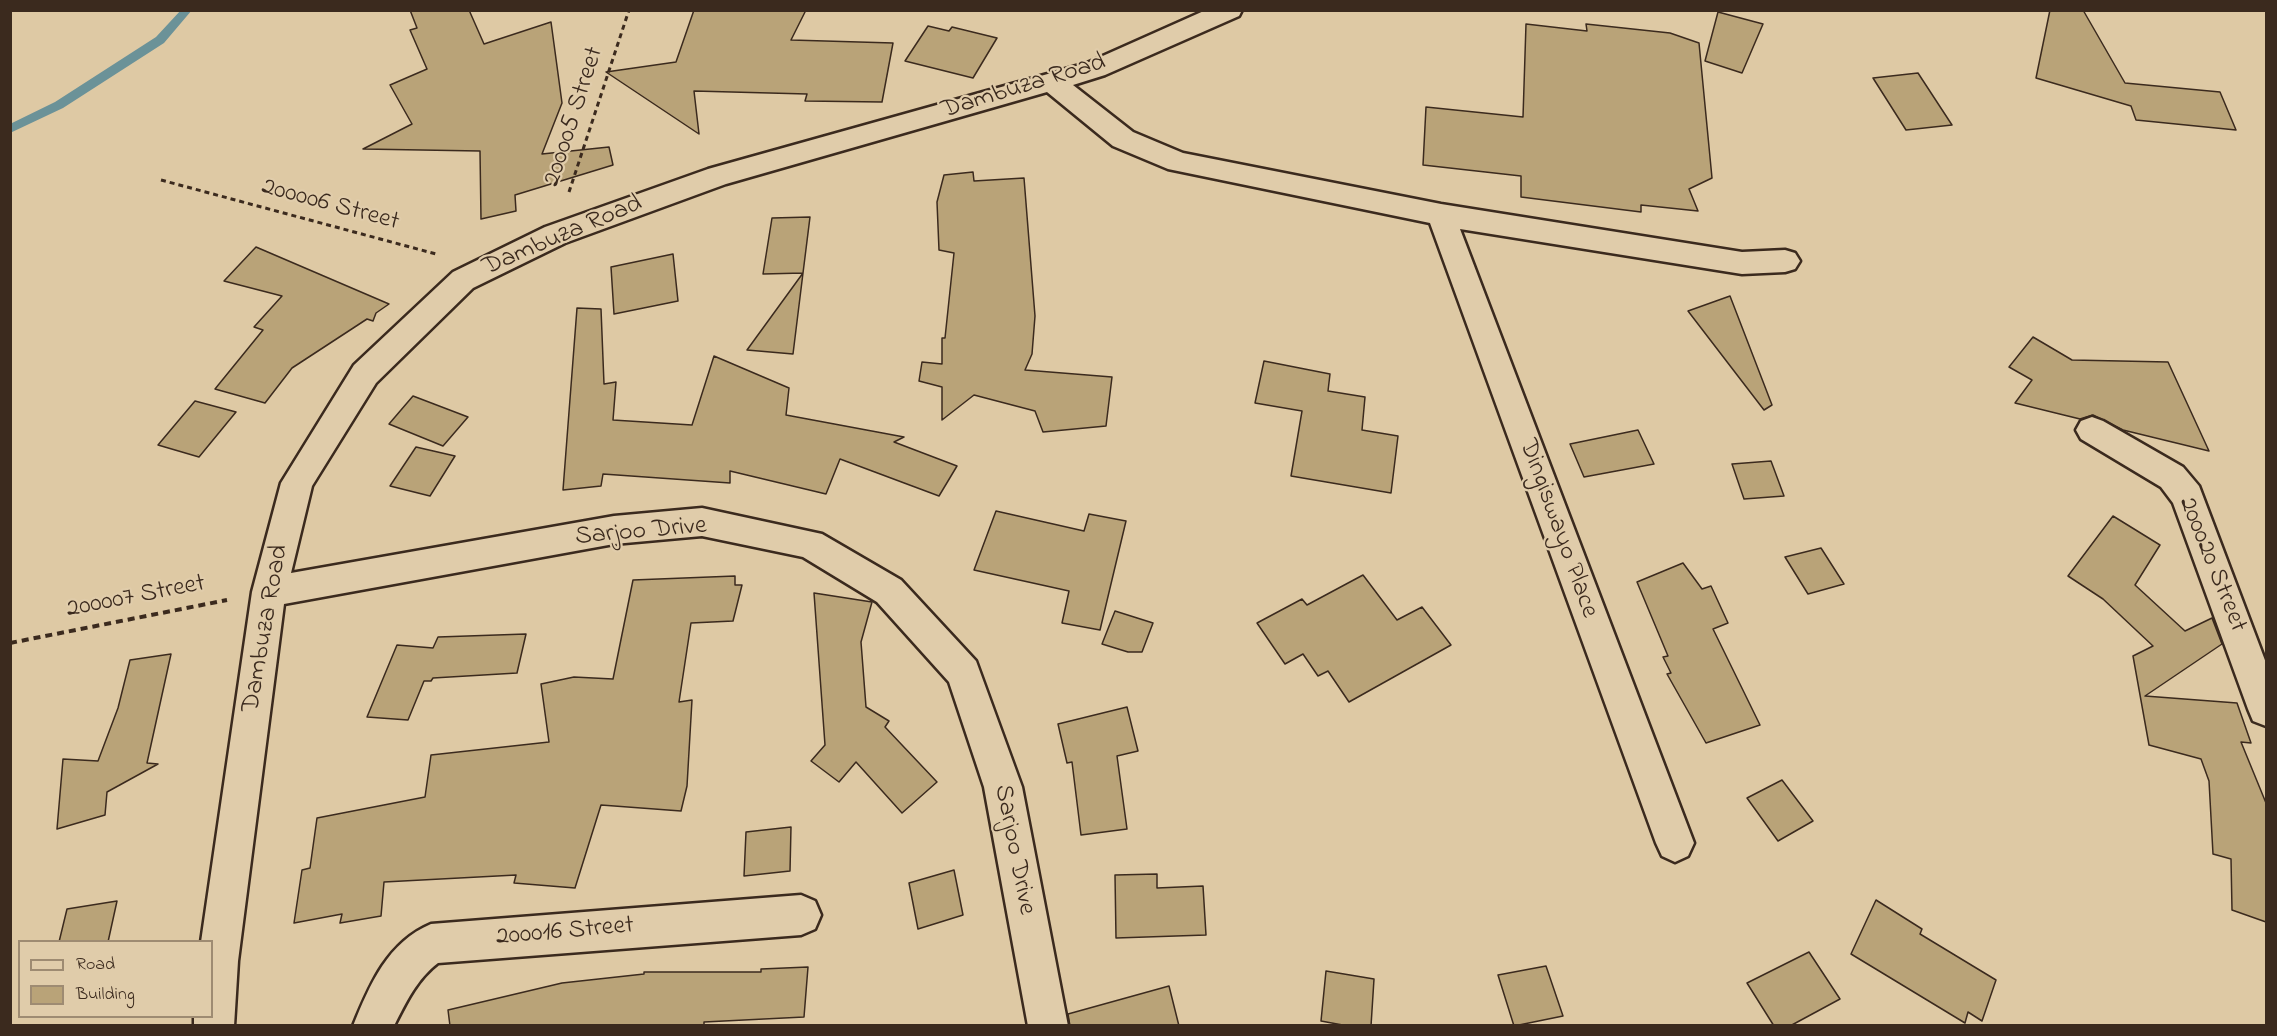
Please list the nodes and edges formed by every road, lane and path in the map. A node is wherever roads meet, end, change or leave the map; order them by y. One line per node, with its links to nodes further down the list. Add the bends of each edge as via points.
1 (629, 10): 6 (path, 200005 Street)
2 (1230, 10): 3 (street, Dambuza Road, via 1096,69)
3 (1052, 82): 5 (street, via 1123,139 1178,162); 6 (street, Dambuza Road, via 718,176)
4 (161, 180): 8 (path, 200006 Street)
5 (1441, 215): 7 (street, via 1742,263); 13 (street, Dingiswayo Place)
6 (555, 235): 8 (street, Dambuza Road)
7 (1785, 261)
8 (489, 268): 10 (street, Dambuza Road, via 463,280 365,374 297,483)
9 (2092, 430): 12 (street, 200020 Street, via 2172,477 2187,496)
10 (269, 592): 11 (path, 200007 Street); 15 (street, Dambuza Road, via 218,960); 17 (street, Sarjoo Drive, via 614,530 702,522 810,544 889,591 963,673 1002,787)
11 (10, 643)
12 (2266, 709)
13 (1675, 843)
14 (801, 915): 16 (street, 200016 Street, via 431,944 412,958 393,984)
15 (214, 1026)
16 (373, 1026)
17 (1048, 1026)

